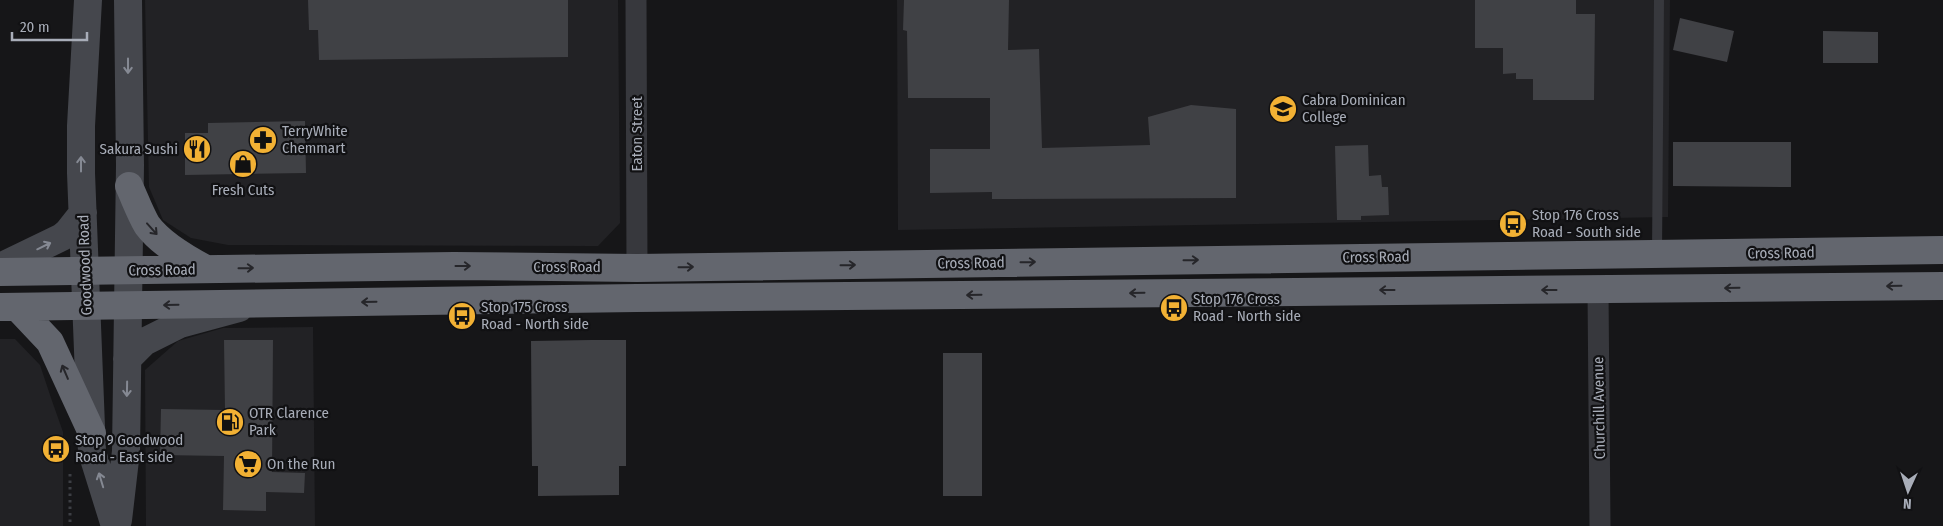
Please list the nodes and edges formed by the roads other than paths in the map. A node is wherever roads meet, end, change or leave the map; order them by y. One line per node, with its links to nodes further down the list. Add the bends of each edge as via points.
1 (88, 0): 6 (main road, Goodwood Road, one-way to 1, via 81,126)
2 (128, 0): 5 (main road, Goodwood Road, one-way to 5)
3 (636, 0): 11 (street, Eaton Street)
4 (1659, 0): 8 (lane)
5 (129, 186): 12 (highway, one-way to 12, via 153,231 184,258); 13 (main road, Goodwood Road)
6 (83, 213): 10 (main road, one-way to 6, via 62,236); 14 (main road, Goodwood Road)
7 (1943, 250): 8 (highway, Cross Road)
8 (1657, 255): 9 (highway, Cross Road)
9 (1599, 256): 11 (highway, Cross Road, one-way to 9); 17 (highway)
10 (0, 267)
11 (637, 268): 12 (highway, Cross Road, one-way to 11); 18 (highway)
12 (206, 269): 13 (highway, Cross Road)
13 (128, 270): 14 (highway, Cross Road); 21 (main road, Goodwood Road)
14 (85, 271): 15 (highway, Cross Road); 20 (main road, Goodwood Road)
15 (0, 272)
16 (1943, 286): 17 (highway, Cross Road, one-way to 17)
17 (1598, 290): 18 (highway, Cross Road, one-way to 18); 26 (street, Churchill Avenue)
18 (637, 298): 19 (highway, Cross Road, one-way to 19)
19 (252, 304): 21 (highway, Cross Road, one-way to 21); 23 (main road, via 180,324 144,342)
20 (87, 306): 21 (highway, Cross Road); 22 (highway, Cross Road); 24 (main road, Goodwood Road)
21 (127, 306): 23 (main road, Goodwood Road)
22 (8, 307): 24 (highway, one-way to 22, via 50,342)
23 (127, 359): 25 (main road, Goodwood Road, one-way to 25, via 126,451)
24 (92, 433): 25 (main road, Goodwood Road, one-way to 24, via 92,452)
25 (116, 526)
26 (1600, 526)

